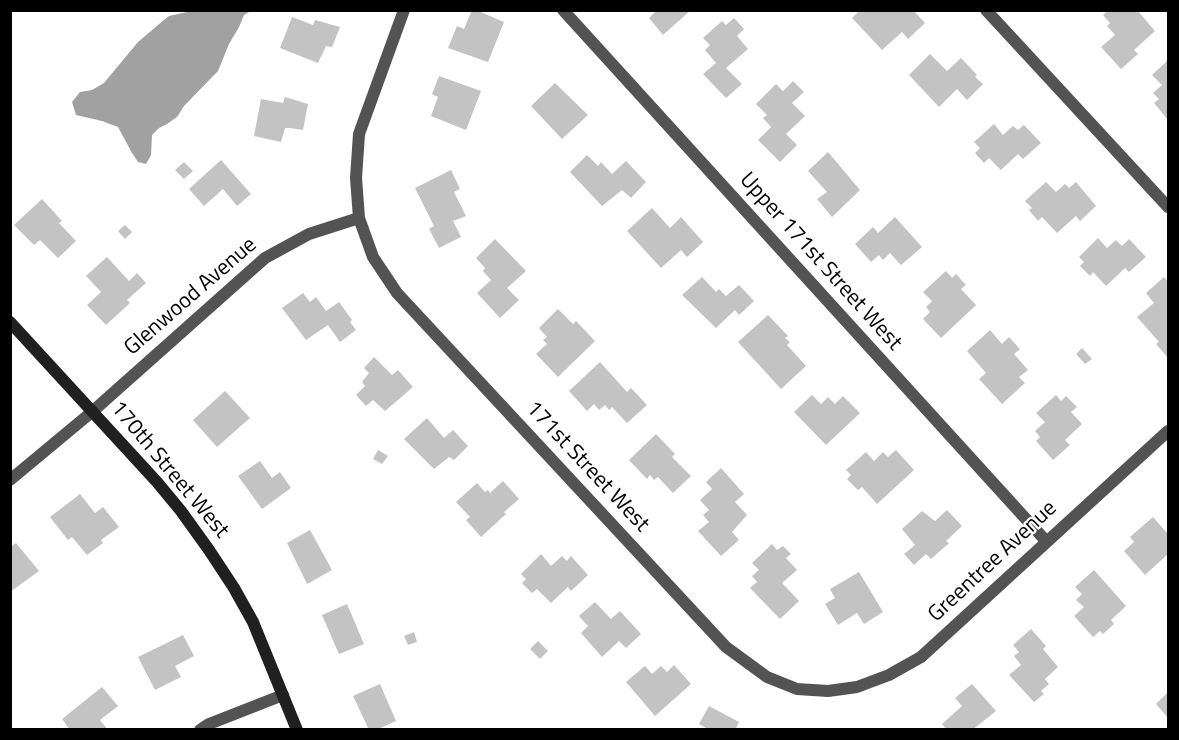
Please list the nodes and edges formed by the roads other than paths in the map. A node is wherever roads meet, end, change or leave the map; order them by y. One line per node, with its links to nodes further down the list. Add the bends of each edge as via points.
1 (404, 10): 5 (street, via 359,134)
2 (563, 10): 10 (street, Upper 171st Street West)
3 (986, 10): 4 (street)
4 (1168, 207)
5 (359, 218): 7 (street, Glenwood Avenue, via 309,234 266,258); 11 (street, 171st Street West, via 373,257 398,293 726,647 767,677 797,689)
6 (10, 322): 7 (street, 170th Street West)
7 (93, 411): 9 (street, Glenwood Avenue); 12 (street, 170th Street West, via 158,482 209,550 253,622)
8 (1168, 431): 10 (street, Greentree Avenue)
9 (10, 480)
10 (1047, 541): 11 (street, Greentree Avenue, via 921,657 857,687)
11 (828, 691)
12 (283, 695): 13 (street); 14 (street, 170th Street West)
13 (200, 729)
14 (297, 729)

